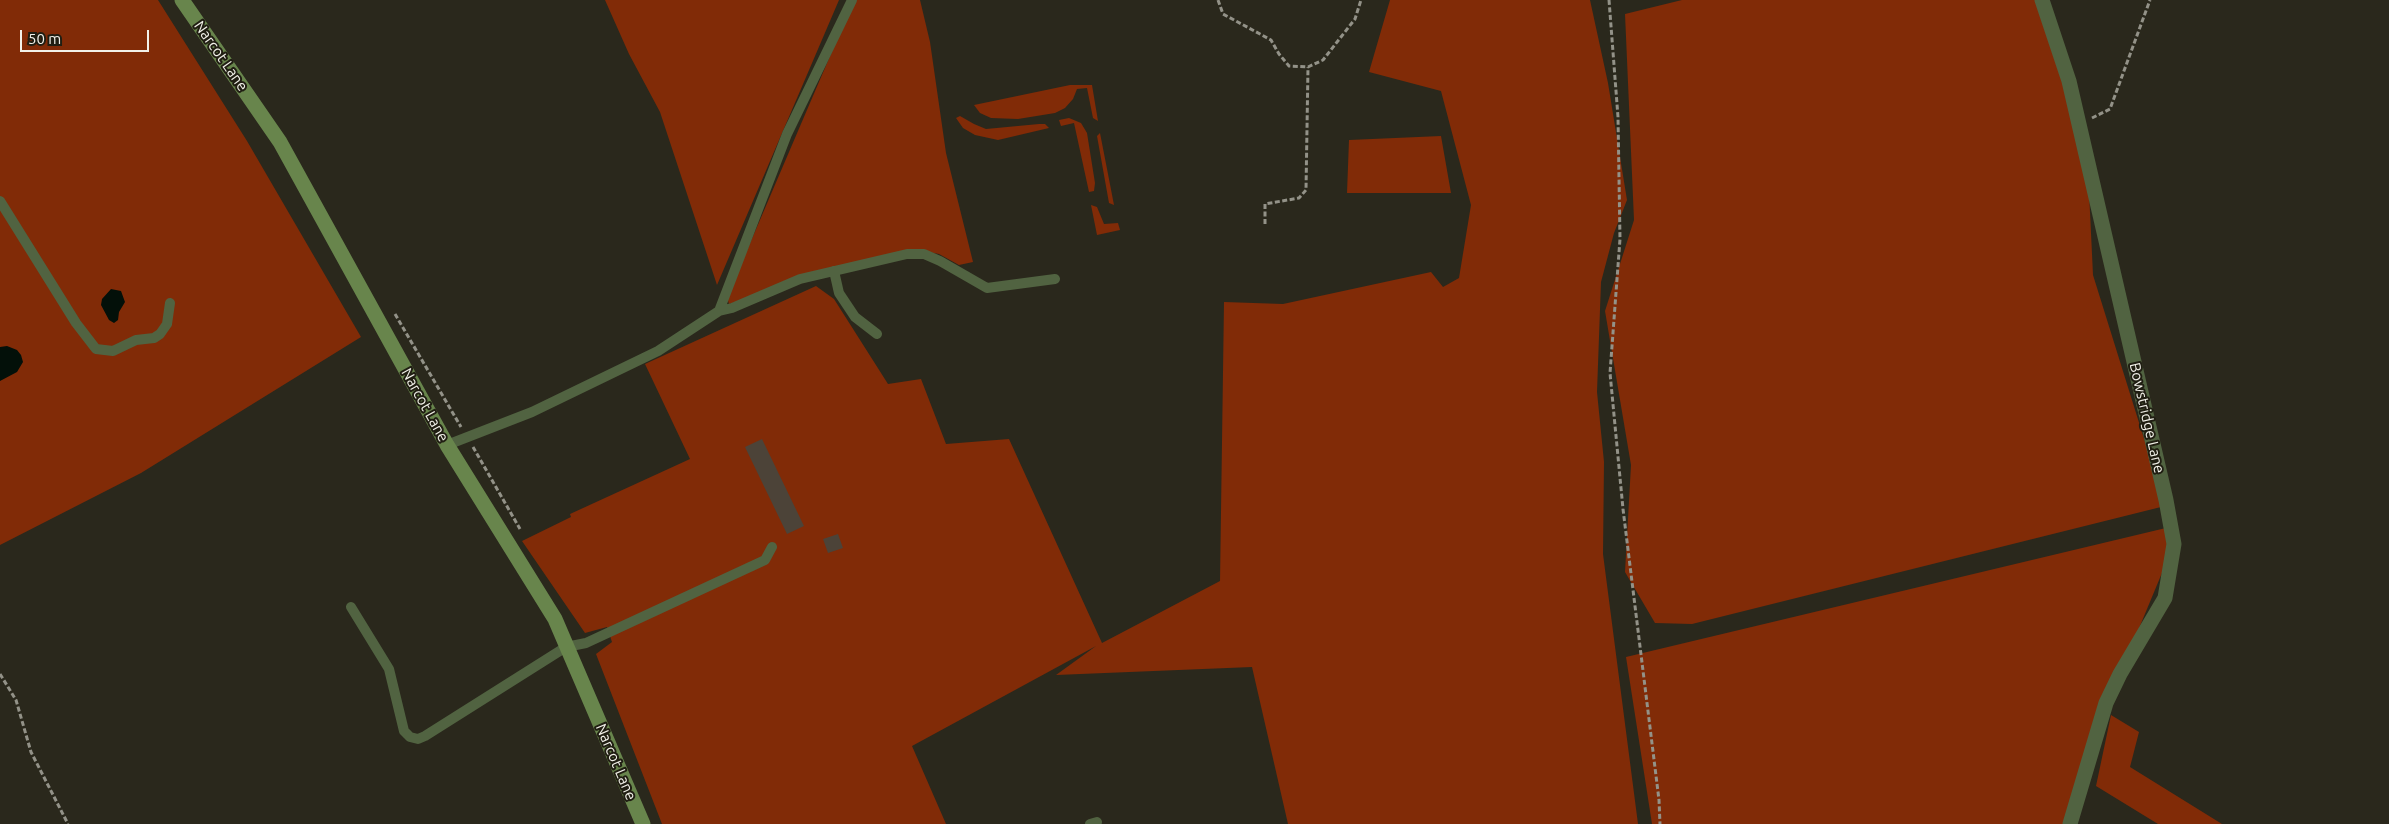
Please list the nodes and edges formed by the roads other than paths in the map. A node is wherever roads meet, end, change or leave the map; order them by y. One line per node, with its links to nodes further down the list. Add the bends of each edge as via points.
1 (182, 0): 10 (street, Narcot Lane, via 280,142)
2 (852, 0): 8 (lane, via 787,134)
3 (2042, 0): 15 (street, Bowstridge Lane, via 2069,81 2174,544 2165,598 2106,703)
4 (0, 201): 7 (lane, via 76,323 96,349 112,351 136,340 154,338 167,324)
5 (834, 271): 6 (lane, via 907,254 924,254 986,288); 8 (lane, via 800,279); 9 (lane, via 839,292 854,317)
6 (1055, 279)
7 (170, 304)
8 (719, 312): 10 (lane, via 658,351 532,412)
9 (877, 334)
10 (447, 445): 13 (street, Narcot Lane, via 555,619)
11 (772, 547): 13 (lane, via 765,560 586,644)
12 (351, 607): 13 (lane, via 389,669 403,728 414,738 425,736)
13 (566, 647): 14 (street, Narcot Lane)
14 (643, 824)
15 (2070, 824)

